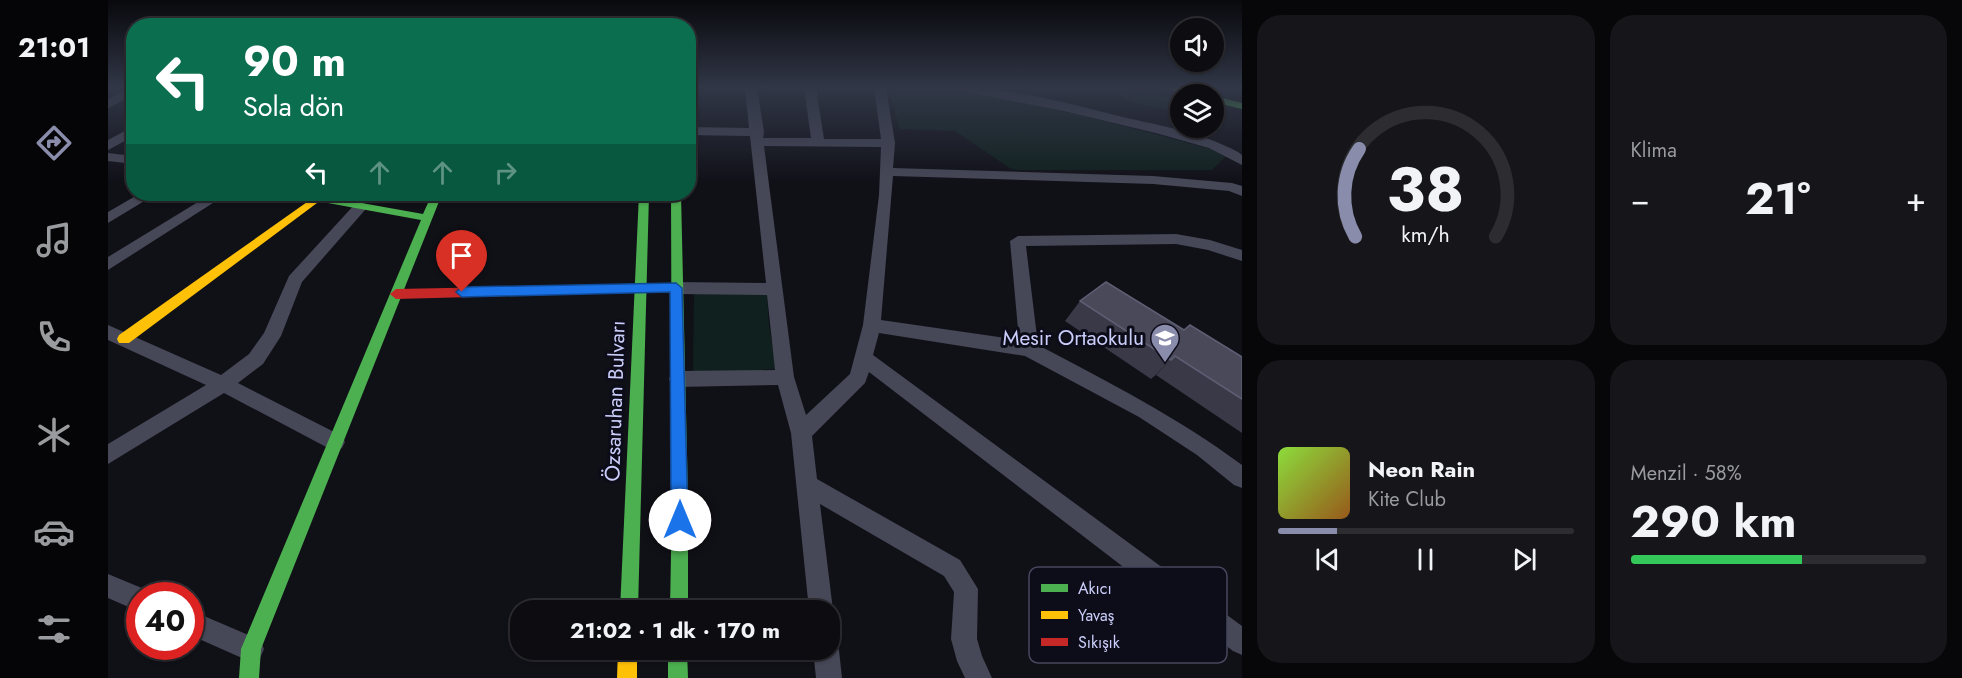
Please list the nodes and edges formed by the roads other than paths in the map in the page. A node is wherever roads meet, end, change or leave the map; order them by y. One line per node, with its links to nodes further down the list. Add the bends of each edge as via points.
1 (756, 120): 6 (street)
2 (815, 120): 8 (street)
3 (885, 120): 9 (street)
4 (1119, 120): 12 (street, via 1209,143)
5 (696, 132): 6 (street)
6 (758, 137): 8 (street); 30 (street)
7 (126, 138): 10 (street)
8 (818, 143): 9 (street)
9 (888, 144): 14 (street)
10 (109, 155): 11 (street)
11 (126, 158)
12 (1242, 161)
13 (1242, 167): 15 (street)
14 (886, 172): 15 (street, via 1153,180); 32 (street)
15 (1237, 190)
16 (136, 201): 24 (street)
17 (209, 201): 27 (street)
18 (313, 201): 33 (street)
19 (338, 201): 23 (street)
20 (434, 201): 25 (street)
21 (644, 201): 28 (street, Özsaruhan Bulvarı)
22 (675, 201): 29 (street)
23 (360, 207): 25 (street); 38 (street, via 295,280 272,336 255,358)
24 (108, 218)
25 (427, 218): 31 (street)
26 (1242, 256): 34 (street, via 1176,239 1018,240)
27 (108, 264)
28 (639, 288): 29 (street); 31 (street); 47 (street, Özsaruhan Bulvarı)
29 (676, 288): 30 (street); 37 (street)
30 (773, 289): 36 (street)
31 (396, 294): 40 (street)
32 (872, 325): 34 (street); 35 (street)
33 (113, 335): 38 (street)
34 (1029, 349): 42 (street, via 1146,411)
35 (864, 358): 39 (street, via 858,378); 44 (street)
36 (785, 377): 37 (street); 39 (street)
37 (678, 379): 48 (street)
38 (223, 384): 40 (street); 41 (street)
39 (801, 433): 43 (street)
40 (335, 442): 53 (street)
41 (108, 455)
42 (1242, 478)
43 (806, 484): 49 (street); 61 (street, via 952,568 966,589 964,639)
44 (1142, 567)
45 (108, 586): 46 (street)
46 (126, 594)
47 (629, 600)
48 (678, 600)
49 (820, 600)
50 (204, 628): 53 (street)
51 (1227, 631): 52 (street)
52 (1242, 642)
53 (251, 648): 57 (street)
54 (628, 660): 58 (street)
55 (678, 660): 59 (street)
56 (827, 660): 60 (street)
57 (249, 678)
58 (627, 678)
59 (678, 678)
60 (829, 678)
61 (979, 678)

